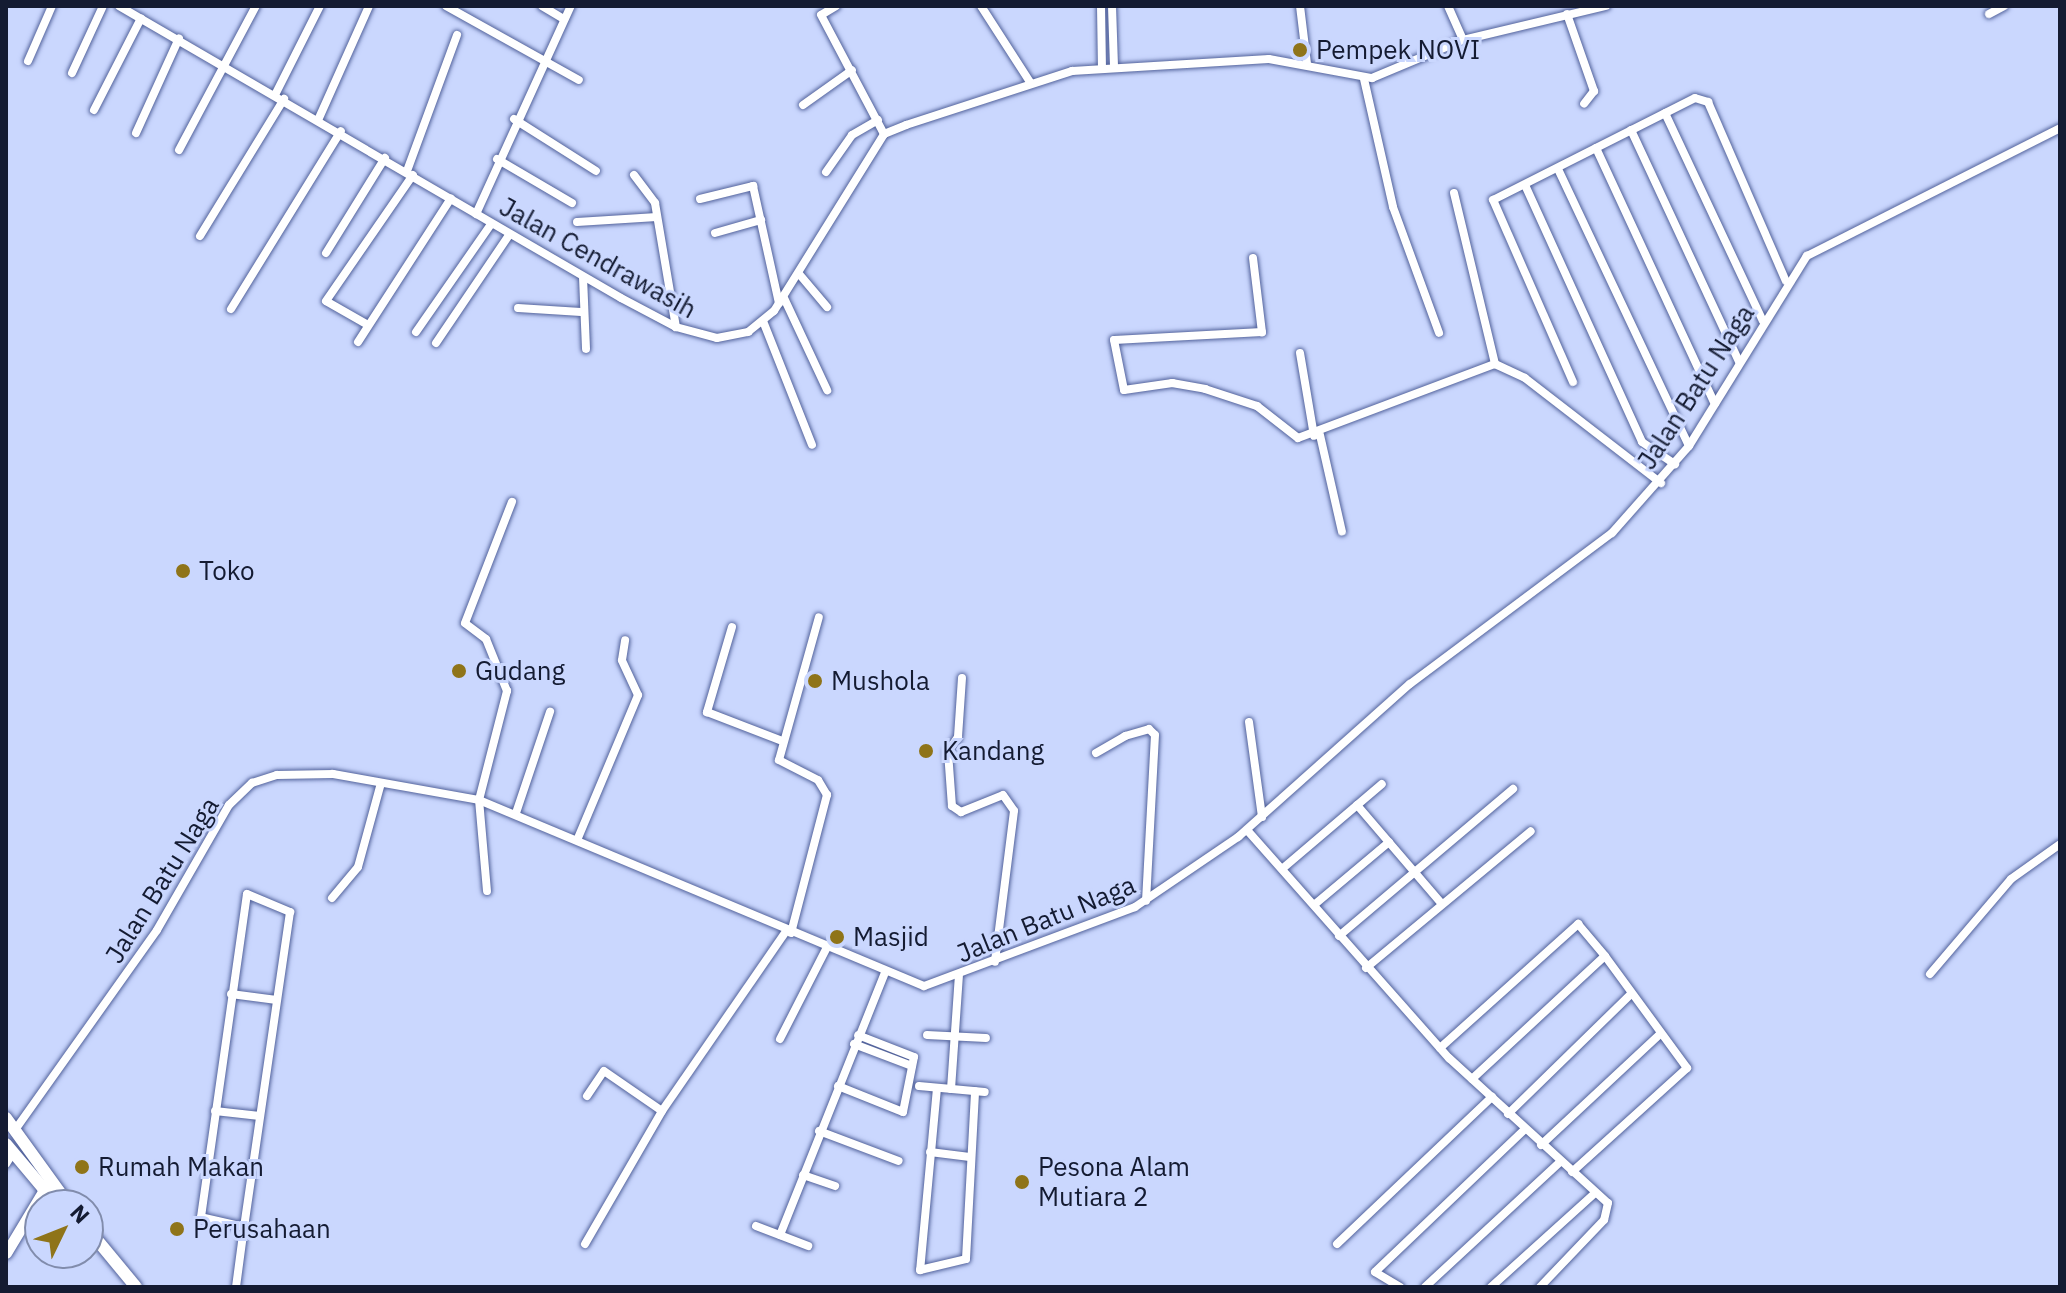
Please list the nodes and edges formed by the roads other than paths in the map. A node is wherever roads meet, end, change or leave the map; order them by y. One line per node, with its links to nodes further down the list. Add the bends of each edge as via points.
1 (52, 6): 27 (street)
2 (103, 6): 33 (street)
3 (119, 6): 21 (street, Jalan Cendrawasih)
4 (143, 6): 21 (street)
5 (256, 6): 29 (street)
6 (320, 6): 37 (street)
7 (369, 6): 42 (street)
8 (446, 6): 26 (street)
9 (542, 6): 22 (street)
10 (571, 6): 22 (street)
11 (836, 6): 32 (street, via 821,15)
12 (981, 6): 36 (street)
13 (1101, 6): 31 (street)
14 (1112, 6): 30 (street)
15 (1300, 6): 28 (street)
16 (1448, 6): 25 (street)
17 (1606, 6): 19 (street)
18 (2004, 6): 20 (street)
19 (1567, 14): 25 (street); 38 (street, via 1594,91)
20 (1989, 14)
21 (139, 17): 24 (street, Jalan Cendrawasih); 40 (street)
22 (564, 19): 26 (street)
23 (457, 35): 57 (street)
24 (179, 38): 29 (street, Jalan Cendrawasih); 48 (street)
25 (1463, 40): 34 (street)
26 (544, 60): 35 (street); 43 (street)
27 (28, 61)
28 (1307, 64): 30 (street); 34 (street)
29 (227, 67): 37 (street, Jalan Cendrawasih); 51 (street)
30 (1114, 67): 31 (street)
31 (1102, 69): 36 (street)
32 (852, 70): 39 (street); 44 (street)
33 (72, 73)
34 (1364, 79): 89 (street, via 1393,207)
35 (579, 80)
36 (1030, 82): 49 (street)
37 (280, 96): 42 (street, Jalan Cendrawasih); 71 (street)
38 (1584, 104)
39 (803, 105)
40 (94, 110)
41 (1665, 113): 46 (street); 76 (street, via 1695,98 1708,102); 83 (street)
42 (319, 118): 47 (street, Jalan Cendrawasih)
43 (514, 119): 53 (street); 55 (street)
44 (878, 120): 49 (street); 56 (street, via 852,135)
45 (2060, 128): 76 (street, Jalan Batu Naga, via 1807,256)
46 (1631, 130): 50 (street); 94 (street)
47 (341, 131): 52 (street, Jalan Cendrawasih); 80 (street)
48 (136, 133)
49 (884, 134): 74 (street, Jalan Cendrawasih)
50 (1596, 148): 54 (street); 98 (street)
51 (179, 150)
52 (385, 158): 57 (street, Jalan Cendrawasih); 72 (street)
53 (497, 159): 63 (street); 64 (street)
54 (1558, 169): 59 (street); 101 (street)
55 (596, 171)
56 (826, 172)
57 (410, 173): 61 (street, Jalan Cendrawasih); 84 (street, via 326,301)
58 (634, 175): 65 (street, via 652,195)
59 (1525, 185): 96 (street, via 1492,206); 102 (street, via 1642,442)
60 (1454, 193): 95 (street)
61 (451, 198): 64 (street, Jalan Cendrawasih); 84 (street)
62 (700, 199): 66 (street, via 750,184)
63 (572, 203)
64 (476, 214): 68 (street, Jalan Cendrawasih)
65 (657, 217): 67 (street); 85 (street)
66 (761, 220): 69 (street); 77 (street)
67 (577, 222)
68 (491, 224): 70 (street, Jalan Cendrawasih); 87 (street)
69 (715, 233)
70 (509, 235): 75 (street, Jalan Cendrawasih); 91 (street)
71 (200, 236)
72 (326, 253)
73 (1253, 258): 88 (street)
74 (800, 275): 77 (street, Jalan Cendrawasih); 78 (street)
75 (583, 277): 81 (street); 85 (street, Jalan Cendrawasih)
76 (1786, 281): 83 (street, Jalan Batu Naga)
77 (782, 300): 82 (street, Jalan Cendrawasih); 97 (street)
78 (827, 307)
79 (518, 308): 81 (street)
80 (231, 309)
81 (581, 312): 92 (street)
82 (763, 321): 85 (street, Jalan Cendrawasih, via 729,338); 100 (street)
83 (1763, 321): 94 (street, Jalan Batu Naga)
84 (368, 325): 90 (street)
85 (676, 327)
86 (1273, 331): 88 (street)
87 (416, 332)
88 (1262, 332): 99 (street, via 1237,338 1186,331 1110,344 1125,391 1190,385 1257,406 1293,437)
89 (1439, 333)
90 (358, 342)
91 (436, 343)
92 (586, 349)
93 (1300, 353): 99 (street)
94 (1739, 362): 98 (street, Jalan Batu Naga)
95 (1495, 364): 99 (street); 103 (street, via 1525,378)
96 (1573, 382)
97 (827, 390)
98 (1715, 404): 101 (street, Jalan Batu Naga)
99 (1317, 435): 105 (street)
100 (812, 445)
101 (1689, 446): 102 (street, Jalan Batu Naga)
102 (1675, 464): 103 (street, Jalan Batu Naga)
103 (1661, 483): 120 (street, Jalan Batu Naga, via 1592,551 1410,684)
104 (512, 502): 117 (street, via 465,623 486,639 507,691)
105 (1342, 532)
106 (819, 617): 112 (street)
107 (732, 627): 112 (street, via 707,712)
108 (625, 640): 123 (street, via 622,660 638,695)
109 (962, 678): 137 (street, via 958,737 948,752 952,806 961,812 1003,795 1014,811)
110 (550, 712): 119 (street)
111 (1249, 722): 120 (street)
112 (782, 741): 133 (street, via 782,765 818,780 827,795)
113 (1096, 753): 130 (street, via 1137,733 1155,735)
114 (381, 783): 117 (street, Jalan Batu Naga); 129 (street, via 358,867); 166 (street, Jalan Batu Naga, via 308,773 244,788 69,1062)
115 (1382, 784): 118 (street)
116 (1513, 789): 127 (street)
117 (479, 800): 119 (street, Jalan Batu Naga); 128 (street)
118 (1357, 805): 124 (street); 126 (street)
119 (516, 813): 123 (street, Jalan Batu Naga)
120 (1262, 817): 121 (street, Jalan Batu Naga)
121 (1247, 830): 126 (street); 130 (street, Jalan Batu Naga)
122 (1531, 831): 131 (street)
123 (578, 838): 133 (street, Jalan Batu Naga)
124 (1389, 842): 127 (street); 132 (street)
125 (2060, 844): 140 (street, via 2011,879)
126 (1282, 869): 132 (street)
127 (1415, 872): 131 (street); 134 (street)
128 (487, 891)
129 (332, 898)
130 (1146, 901): 137 (street, Jalan Batu Naga)
131 (1442, 904): 138 (street)
132 (1314, 905): 134 (street)
133 (788, 932): 135 (street, Jalan Batu Naga); 162 (street)
134 (1339, 936): 138 (street)
135 (826, 949): 139 (street, Jalan Batu Naga); 150 (street)
136 (1605, 956): 143 (street); 152 (street, via 1578,924); 154 (street)
137 (995, 962): 141 (street, Jalan Batu Naga)
138 (1366, 968): 152 (street)
139 (885, 973): 141 (street, Jalan Batu Naga, via 924,986); 146 (street)
140 (1930, 974)
141 (959, 976): 148 (street)
142 (231, 994): 144 (street); 144 (street, via 247,894 289,908); 161 (street)
143 (1631, 994): 145 (street); 163 (street)
144 (277, 1000): 164 (street)
145 (1660, 1034): 169 (street); 175 (street, via 1687,1068 1681,1081)
146 (858, 1035): 151 (street); 153 (street, via 913,1056)
147 (927, 1035): 148 (street)
148 (957, 1036): 149 (street); 158 (street)
149 (986, 1038)
150 (780, 1039)
151 (854, 1044): 153 (street); 155 (street)
152 (1440, 1048): 154 (street)
153 (912, 1066): 155 (street, via 901,1113)
154 (1472, 1079): 160 (street)
155 (838, 1086): 168 (street)
156 (919, 1086): 157 (street)
157 (937, 1088): 158 (street); 170 (street)
158 (951, 1089): 172 (street, via 980,1091)
159 (587, 1096): 162 (street, via 604,1071)
160 (1492, 1097): 163 (street); 187 (street)
161 (215, 1111): 164 (street); 184 (street, via 201,1217)
162 (662, 1111): 186 (street)
163 (1508, 1114): 167 (street)
164 (260, 1116): 184 (street)
165 (6, 1118): 166 (highway)
166 (15, 1130): 177 (highway)
167 (1524, 1130): 169 (street); 193 (street, via 1375,1272)
168 (819, 1131): 173 (street); 176 (street)
169 (1541, 1145): 174 (street)
170 (930, 1152): 172 (street); 172 (street, via 920,1270 966,1259)
171 (8, 1154): 179 (highway)
172 (970, 1157)
173 (899, 1161)
174 (1560, 1162): 175 (street); 194 (street)
175 (1572, 1172): 182 (street)
176 (803, 1175): 178 (street); 185 (street)
177 (53, 1176): 179 (main road); 181 (highway)
178 (835, 1186)
179 (43, 1188): 180 (highway); 190 (main road)
180 (47, 1189)
181 (58, 1189)
182 (1595, 1193): 195 (street); 196 (street, via 1610,1212)
183 (756, 1226): 185 (street)
184 (244, 1227): 192 (street)
185 (780, 1235): 188 (street)
186 (585, 1244)
187 (1337, 1244)
188 (808, 1246)
189 (104, 1248): 191 (highway)
190 (6, 1253)
191 (136, 1287)
192 (236, 1287)
193 (1400, 1287)
194 (1425, 1287)
195 (1491, 1287)
196 (1540, 1287)

